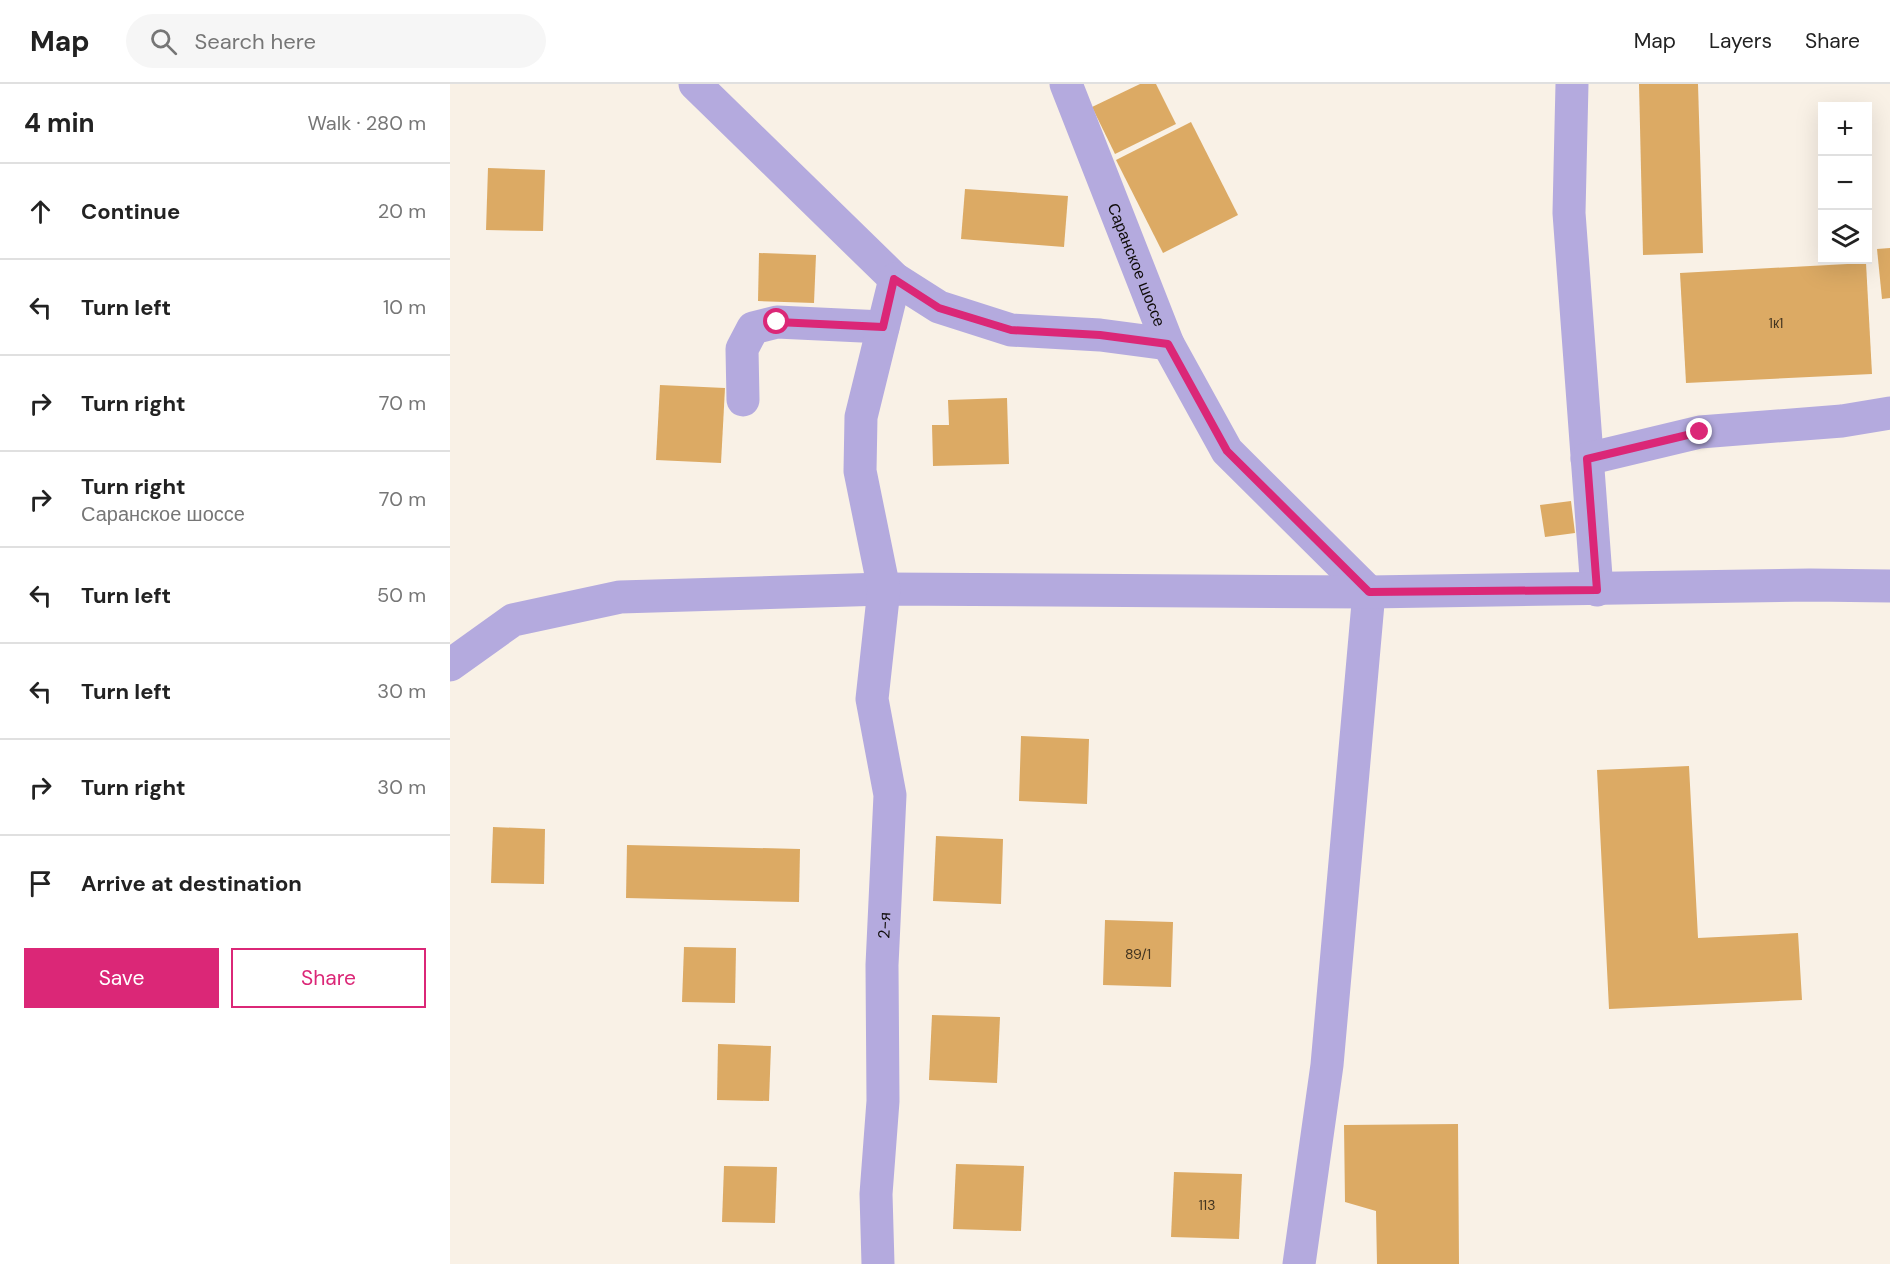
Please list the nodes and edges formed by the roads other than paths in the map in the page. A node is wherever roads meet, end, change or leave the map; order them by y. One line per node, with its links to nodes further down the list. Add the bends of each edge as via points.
1 (695, 84): 4 (street)
2 (1066, 84): 6 (street, Саранское шоссе)
3 (1572, 84): 9 (street, via 1569,213)
4 (894, 279): 5 (street, 2-я); 6 (street, via 939,308 1011,330)
5 (883, 327): 7 (street, via 777,322 753,328 741,349); 11 (street, 2-я, via 861,417 860,471)
6 (1168, 344): 13 (street, Саранское шоссе, via 1227,451)
7 (743, 400)
8 (1890, 413): 9 (street, via 1842,421 1700,432)
9 (1587, 459): 12 (street)
10 (1890, 586): 12 (street)
11 (884, 590): 13 (street); 14 (street, via 620,597 513,620); 15 (street, 2-я, via 872,699 890,795 876,1194)
12 (1597, 590): 13 (street)
13 (1369, 592): 16 (street, via 1327,1065)
14 (450, 665)
15 (878, 1264)
16 (1299, 1264)

